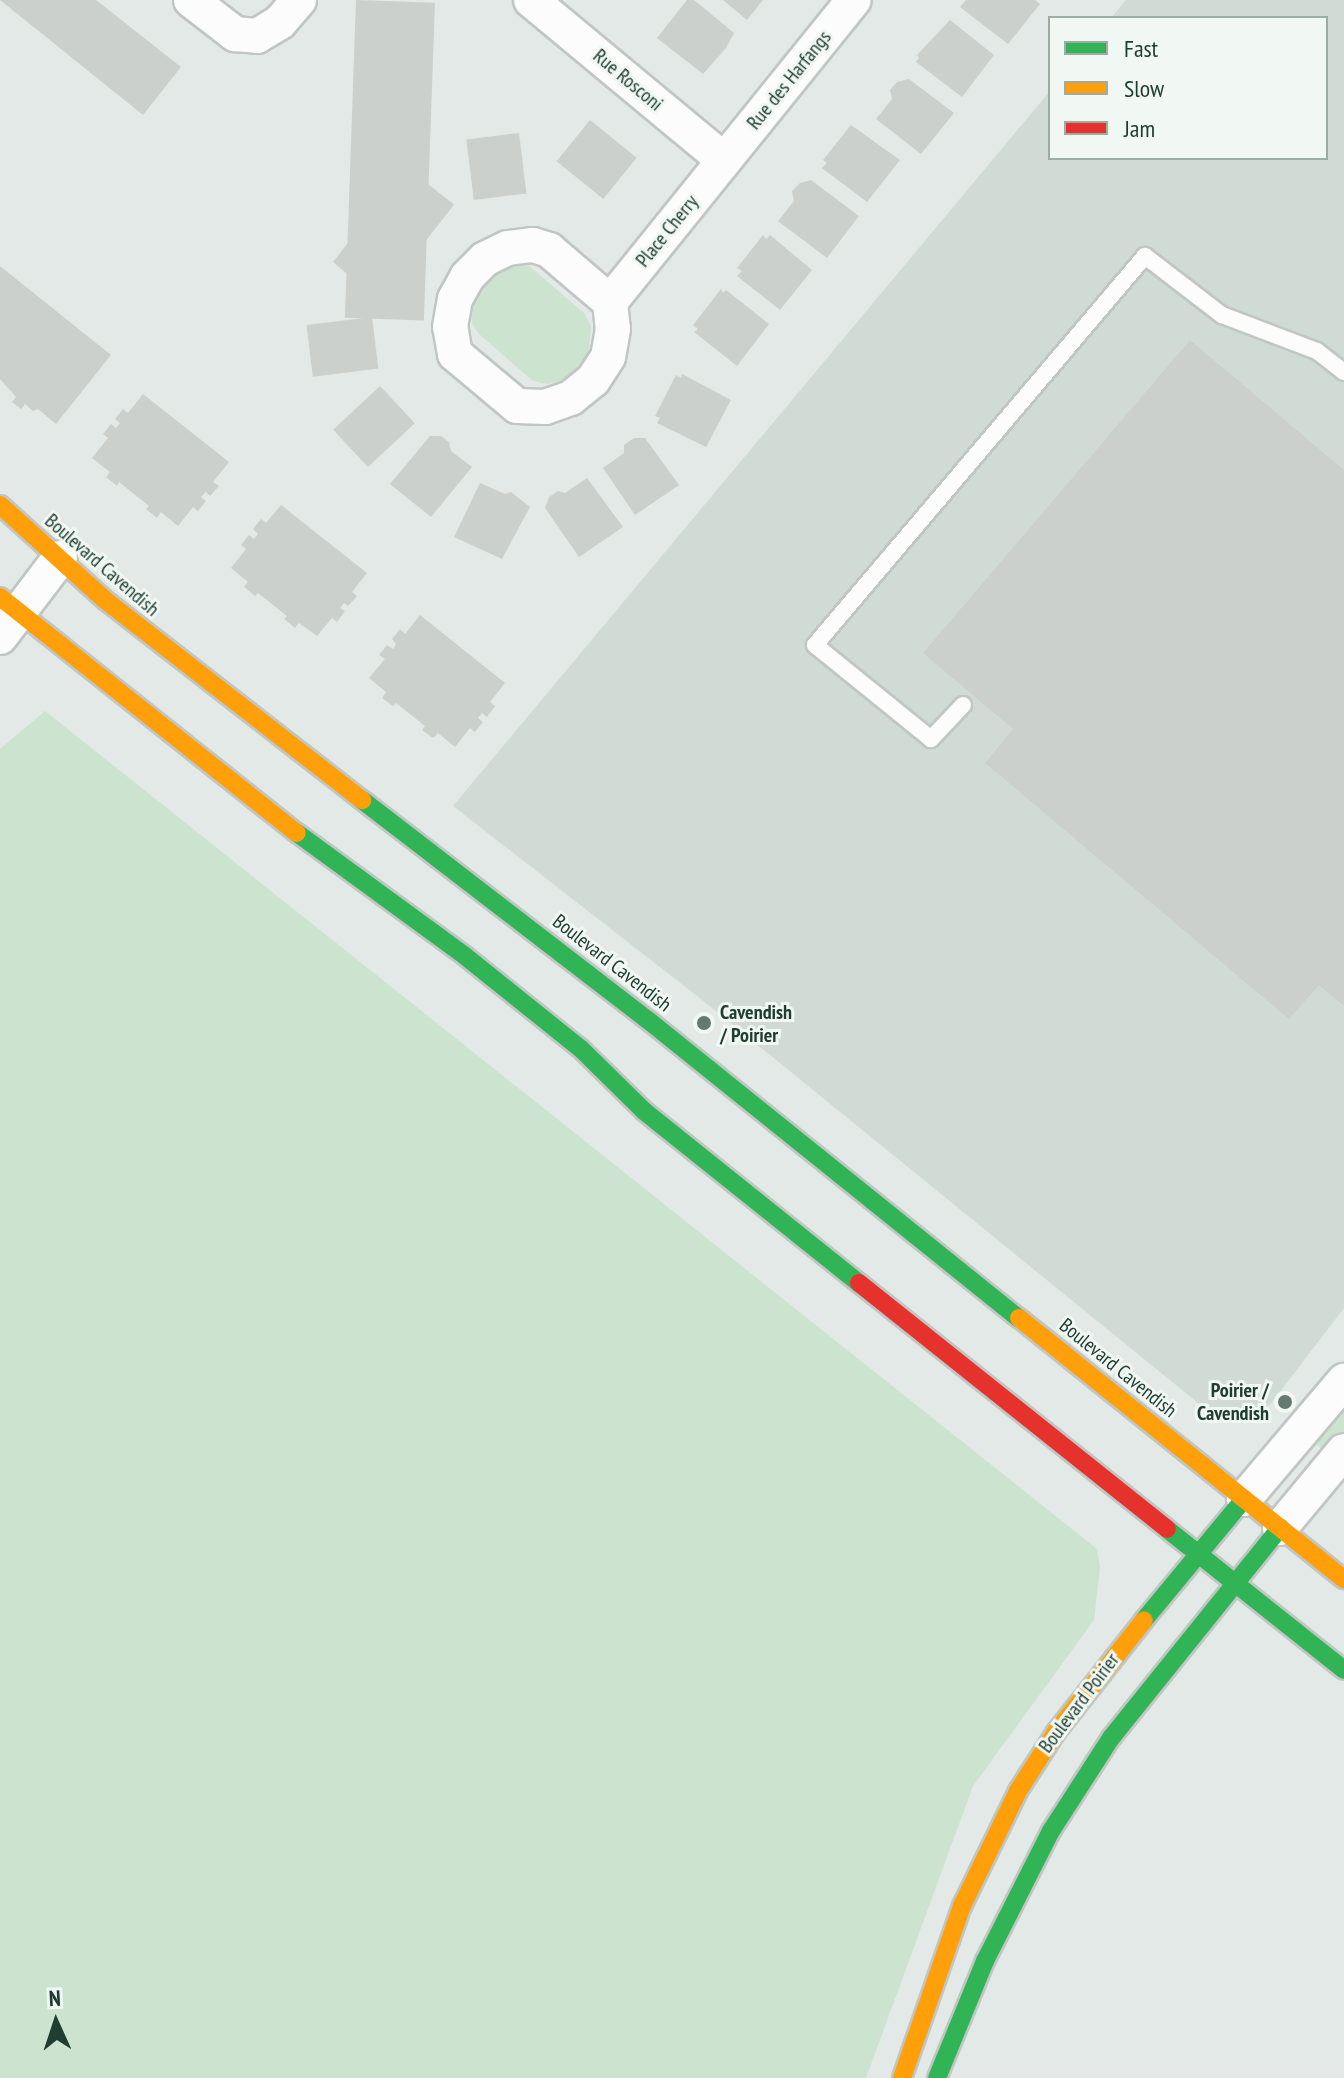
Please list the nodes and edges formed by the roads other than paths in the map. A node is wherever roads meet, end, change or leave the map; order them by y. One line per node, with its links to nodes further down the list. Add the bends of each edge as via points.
1 (191, 0): 2 (street, via 235,34 257,36 280,22)
2 (299, 0)
3 (531, 0): 5 (street, Rue Rosconi)
4 (854, 0): 5 (street, Rue des Harfangs)
5 (724, 160): 6 (street, Place Cherry)
6 (610, 302): 6 (street, via 549,250 533,245 508,248 485,259 455,299 450,327 455,354 517,406 545,407 571,398 593,380 608,357)
7 (1344, 372): 11 (lane, via 1317,351 1222,315 1145,256 815,645 931,739)
8 (0, 505): 9 (main road, Boulevard Cavendish)
9 (60, 558): 10 (street); 14 (main road, Boulevard Cavendish, via 105,600 295,751 492,897 645,1026)
10 (6, 615): 16 (main road, via 612,1068 644,1111)
11 (963, 705)
12 (1344, 1381): 14 (street, Boulevard Poirier)
13 (1344, 1451): 15 (street)
14 (1244, 1499): 15 (main road, Boulevard Cavendish); 16 (main road, Boulevard Poirier)
15 (1280, 1528): 17 (main road, Boulevard Cavendish); 18 (main road)
16 (1200, 1552): 18 (main road); 20 (main road, Boulevard Poirier, via 1056,1732 1018,1791 962,1906)
17 (1344, 1579)
18 (1237, 1581): 19 (main road); 21 (main road, via 1111,1738 1051,1831 985,1961)
19 (1344, 1670)
20 (902, 2078)
21 (937, 2078)

